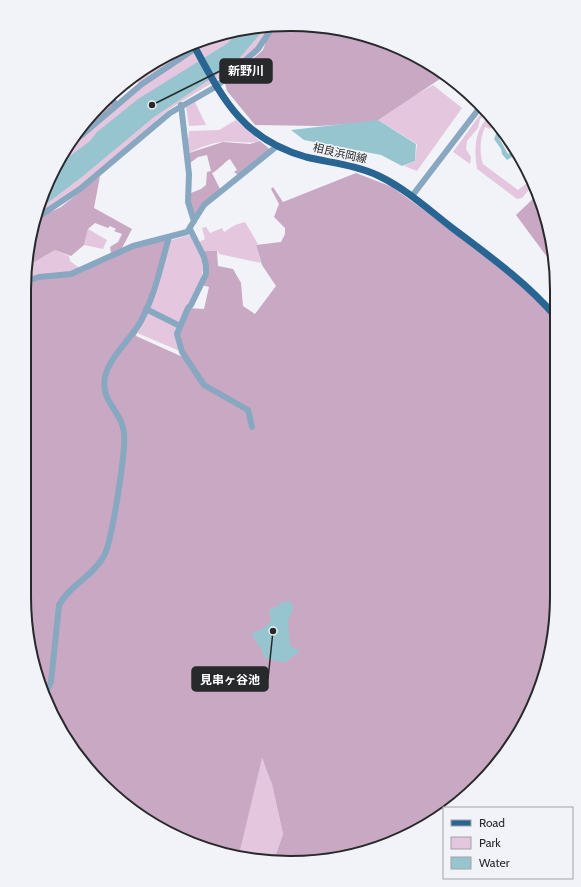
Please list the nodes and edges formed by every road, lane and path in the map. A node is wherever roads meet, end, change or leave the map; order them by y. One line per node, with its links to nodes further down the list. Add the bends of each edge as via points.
1 (269, 32): 4 (street, via 258,49)
2 (196, 49): 4 (main road, 相良浜岡線)
3 (190, 52): 6 (street)
4 (217, 85): 7 (street); 10 (main road, 相良浜岡線, via 240,118)
5 (113, 101): 6 (street)
6 (116, 105): 9 (street)
7 (181, 106): 12 (street, via 140,136 80,189); 13 (street, via 189,174 188,202)
8 (478, 111): 11 (street)
9 (87, 130)
10 (276, 147): 11 (main road, 相良浜岡線, via 367,171); 13 (street, via 204,205)
11 (412, 196): 18 (main road, 相良浜岡線, via 524,284)
12 (43, 214)
13 (194, 221): 14 (street)
14 (190, 229): 15 (street, via 184,234); 19 (street, via 204,257 206,274)
15 (169, 237): 16 (street, via 133,246 70,274); 17 (street)
16 (32, 279)
17 (146, 309): 19 (street); 21 (street, via 133,334 108,369 105,378 106,397 122,424 124,441 109,539 104,556 95,568 64,595 59,605 52,682)
18 (550, 311)
19 (180, 326): 20 (street, via 178,343 204,385 248,410)
20 (252, 427)
21 (48, 688)

